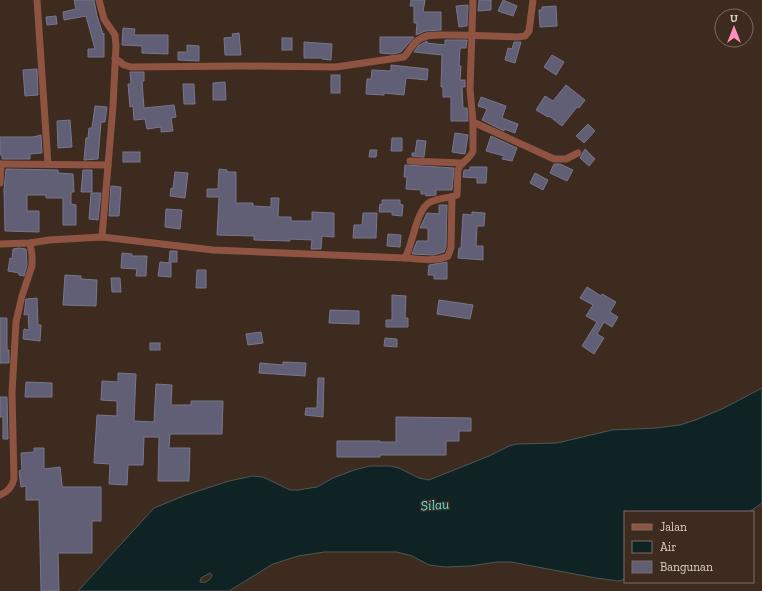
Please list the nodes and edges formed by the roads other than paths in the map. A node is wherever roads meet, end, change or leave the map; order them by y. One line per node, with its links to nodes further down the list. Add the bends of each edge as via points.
1 (37, 0): 12 (street)
2 (99, 0): 6 (street, via 104,19 115,35)
3 (473, 0): 5 (street)
4 (533, 0): 5 (street, via 525,36)
5 (472, 35): 6 (street, via 421,38 404,57 336,67 131,67); 7 (street, via 470,89)
6 (115, 58): 13 (street)
7 (473, 122): 8 (street, via 554,159 566,159); 10 (street, via 473,151)
8 (578, 153)
9 (410, 161): 10 (street)
10 (462, 163): 15 (street, via 458,170 457,195)
11 (0, 164): 12 (street); 14 (street)
12 (48, 164): 13 (street)
13 (108, 164): 16 (street)
14 (0, 184)
15 (452, 197): 19 (street, via 439,199 424,206); 19 (street, via 451,248 448,256 430,260)
16 (102, 237): 17 (street); 19 (street, via 213,250)
17 (30, 243): 18 (street); 20 (street, via 32,266 16,322 12,393 14,479 9,490)
18 (0, 244)
19 (405, 258)
20 (0, 495)

